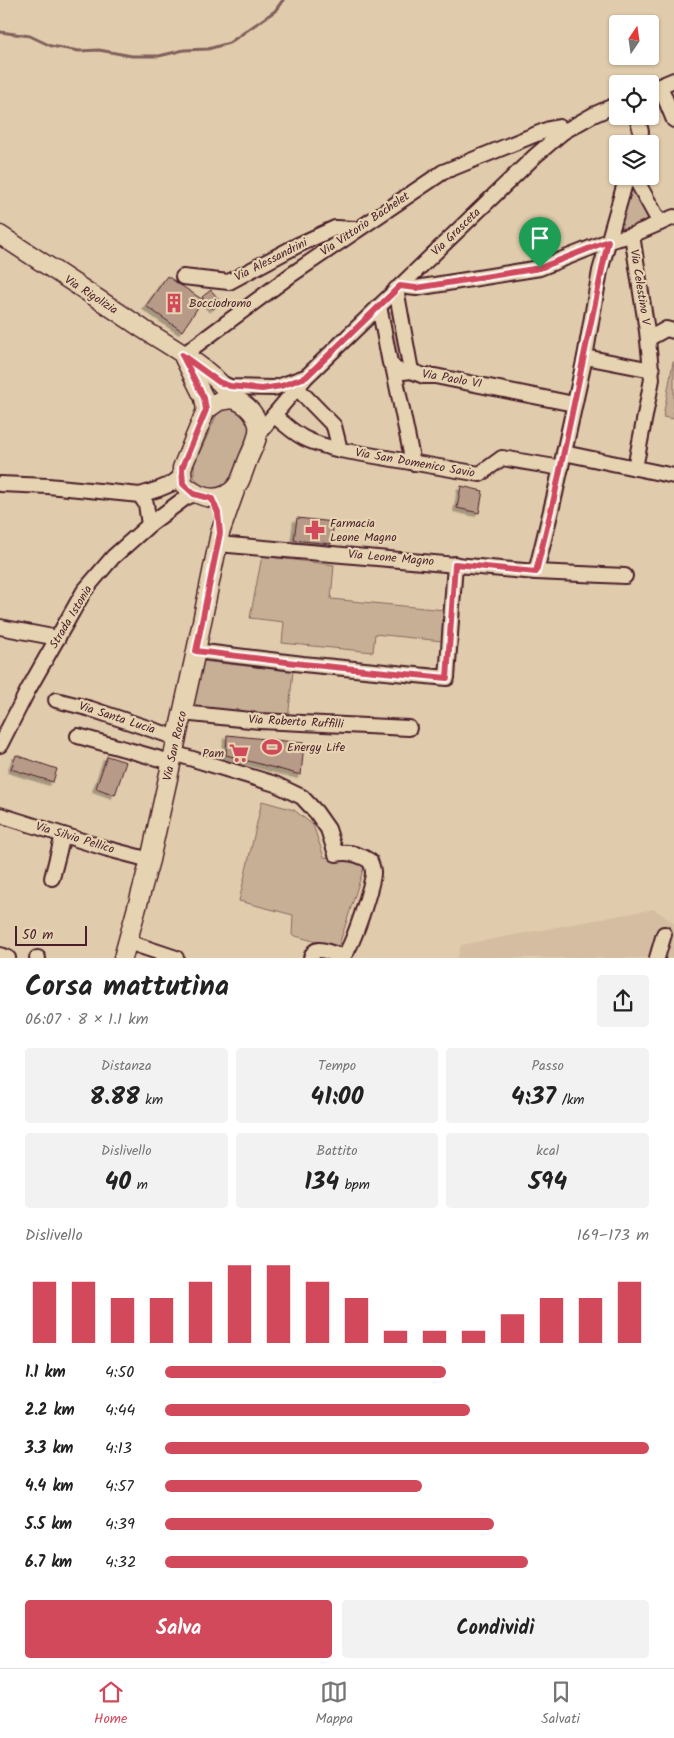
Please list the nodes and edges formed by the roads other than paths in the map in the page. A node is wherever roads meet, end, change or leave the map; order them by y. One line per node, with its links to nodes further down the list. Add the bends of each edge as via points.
1 (674, 80): 2 (street)
2 (659, 86)
3 (659, 95): 5 (street)
4 (609, 108): 6 (street, Via Grasceta)
5 (674, 120)
6 (563, 132): 11 (street, Via Vittorio Bachelet, via 559,127 549,128 443,172); 16 (street, Via Grasceta)
7 (624, 185): 14 (street)
8 (639, 185): 10 (street)
9 (674, 217): 10 (street)
10 (660, 223): 12 (street)
11 (356, 230): 15 (street, Via Alessandrini, via 335,228 229,282); 20 (street, Via Vittorio Bachelet)
12 (632, 235): 14 (street); 19 (street, Via Celestino V)
13 (4, 238): 20 (main road, Via Rigolizia)
14 (608, 241): 16 (street, via 540,268 416,288); 21 (street)
15 (183, 278)
16 (398, 287): 17 (street, Via Grasceta); 24 (street, Via Paolo VI)
17 (379, 306): 22 (street); 25 (street, Via Grasceta)
18 (674, 331): 19 (street, via 666,329)
19 (648, 339): 23 (street, Via Celestino V)
20 (182, 355): 26 (main road, Via Rigolizia); 31 (main road, via 204,398)
21 (584, 357): 23 (street); 30 (street)
22 (393, 366): 24 (street, via 402,372); 36 (street)
23 (652, 370): 38 (street, Via Celestino V)
24 (411, 371): 30 (street, Via Paolo VI)
25 (306, 377): 27 (street); 28 (street, Via Grasceta)
26 (219, 382): 27 (street, via 262,389); 29 (main road, Via Rigolizia)
27 (281, 386): 29 (street, via 269,393)
28 (297, 388): 32 (street, Via Grasceta); 34 (street, Via San Domenico Savio, via 334,426)
29 (236, 400): 31 (main road, via 218,400); 33 (main road, via 250,410 258,425)
30 (574, 404): 35 (street)
31 (206, 410): 39 (main road, via 182,468)
32 (274, 415): 33 (street, Via Grasceta); 34 (street, via 307,441)
33 (258, 434): 42 (main road)
34 (340, 450): 36 (street, Via San Domenico Savio)
35 (564, 452): 37 (street); 38 (street)
36 (413, 463): 37 (street, Via San Domenico Savio, via 480,474 502,458)
37 (561, 468): 49 (street)
38 (635, 468): 40 (street)
39 (182, 476): 43 (main road, via 183,484); 44 (street, via 159,490)
40 (674, 476)
41 (0, 484): 44 (street)
42 (237, 485): 45 (main road, via 221,498); 47 (main road)
43 (194, 494): 45 (main road); 46 (street, Strada Istonia)
44 (140, 495): 46 (street, via 146,504)
45 (212, 499): 47 (main road, via 218,513)
46 (149, 525): 52 (street, Strada Istonia, via 84,591)
47 (219, 538): 48 (street, Via Leone Magno); 53 (main road, Via San Rocco)
48 (455, 564): 49 (street, Via Leone Magno); 53 (street, via 447,678)
49 (536, 572): 50 (street, Via Leone Magno)
50 (624, 576)
51 (0, 627): 52 (street)
52 (58, 638): 58 (street, Strada Istonia)
53 (196, 651): 55 (main road, Via San Rocco)
54 (56, 700): 59 (street, Via Santa Lucia, via 91,709)
55 (182, 713): 56 (street, Via Roberto Ruffilli, via 260,721); 59 (main road, Via San Rocco)
56 (409, 728)
57 (78, 736): 59 (street)
58 (0, 745)
59 (174, 751): 62 (main road, Via San Rocco); 69 (street, via 275,784 302,797 328,828 336,854 344,852 370,861 374,873 348,952 339,956 322,950)
60 (0, 815): 61 (street, Via Silvio Pellico)
61 (62, 835): 62 (street, Via Silvio Pellico); 63 (street)
62 (150, 860): 65 (main road, Via San Rocco)
63 (52, 878)
64 (664, 934): 70 (street)
65 (126, 950): 68 (street)
66 (0, 955): 67 (street)
67 (8, 958)
68 (176, 958)
69 (310, 958)
70 (657, 958)

